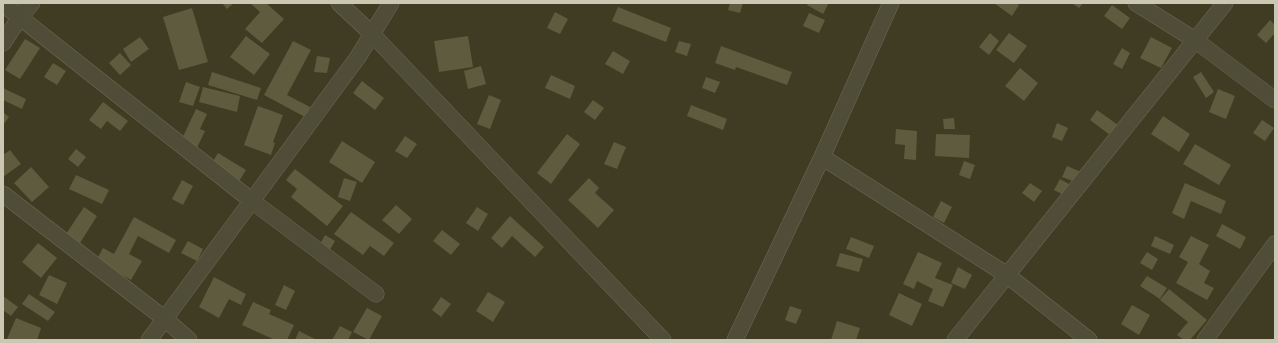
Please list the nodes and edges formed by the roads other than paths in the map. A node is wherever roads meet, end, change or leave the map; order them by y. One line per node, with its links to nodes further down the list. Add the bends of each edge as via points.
1 (32, 3): 8 (street)
2 (339, 3): 9 (street)
3 (391, 3): 9 (street)
4 (891, 3): 13 (street)
5 (1136, 3): 10 (street)
6 (1225, 3): 10 (street)
7 (3, 4): 8 (street)
8 (20, 17): 11 (street); 15 (street)
9 (372, 34): 15 (street, via 358,57); 22 (street)
10 (1195, 40): 12 (street); 17 (street)
11 (3, 43)
12 (1275, 100)
13 (822, 157): 17 (street); 23 (street)
14 (3, 194): 19 (street)
15 (252, 201): 18 (street); 19 (street)
16 (1275, 244): 26 (street)
17 (1007, 274): 24 (street); 25 (street)
18 (376, 294)
19 (164, 319): 20 (street); 21 (street)
20 (149, 340)
21 (189, 340)
22 (663, 340)
23 (735, 340)
24 (955, 340)
25 (1089, 340)
26 (1205, 340)

